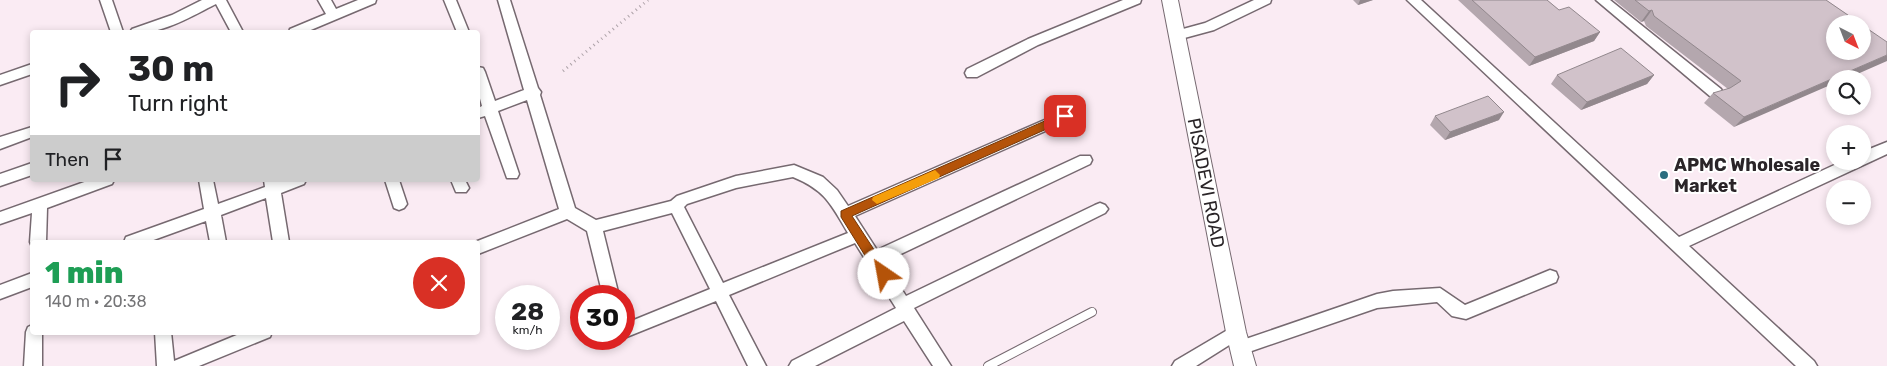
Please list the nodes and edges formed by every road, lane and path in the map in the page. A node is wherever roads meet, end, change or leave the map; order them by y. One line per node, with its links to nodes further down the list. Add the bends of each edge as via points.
1 (106, 0): 15 (street)
2 (214, 0): 16 (street)
3 (220, 0): 17 (street)
4 (324, 0): 14 (street)
5 (370, 0): 14 (street)
6 (450, 0): 19 (street)
7 (504, 0): 26 (street)
8 (648, 0): 22 (path)
9 (1135, 0): 23 (street, via 1032,42)
10 (1170, 0): 20 (street, PISADEVI ROAD)
11 (1265, 0): 20 (street, via 1209,27)
12 (1413, 0): 58 (street)
13 (1602, 0): 27 (street)
14 (334, 16): 18 (street)
15 (116, 30)
16 (143, 30)
17 (236, 30)
18 (300, 30)
19 (462, 30)
20 (1177, 35): 73 (street, PISADEVI ROAD)
21 (30, 70): 24 (street)
22 (563, 71)
23 (972, 73)
24 (0, 80)
25 (480, 85): 28 (street)
26 (534, 92): 28 (street); 48 (street)
27 (1716, 93)
28 (484, 111): 37 (street)
29 (1065, 116): 50 (street)
30 (30, 133): 31 (street)
31 (0, 143)
32 (1887, 148): 33 (street)
33 (1871, 155)
34 (1085, 160): 60 (street)
35 (30, 169): 38 (street)
36 (1838, 170): 58 (street)
37 (512, 174)
38 (0, 180)
39 (101, 182): 44 (street)
40 (206, 182): 49 (street)
41 (288, 182): 43 (street)
42 (393, 182): 45 (street)
43 (272, 185): 49 (street); 57 (street)
44 (40, 204): 51 (street); 55 (street)
45 (399, 204)
46 (676, 206): 50 (street, via 682,200 736,182 794,171 818,181 832,194); 52 (street); 65 (street)
47 (1100, 209): 66 (street)
48 (568, 212): 52 (street); 59 (street)
49 (212, 214): 54 (street); 56 (street)
50 (845, 214): 53 (street)
51 (0, 218)
52 (594, 227): 63 (street)
53 (859, 236): 60 (street); 65 (street)
54 (155, 238)
55 (38, 240)
56 (218, 240)
57 (281, 240)
58 (1678, 244): 83 (street)
59 (480, 247)
60 (874, 259): 66 (street)
61 (1550, 277): 73 (street, via 1466,312 1440,296 1392,298)
62 (30, 281): 64 (street)
63 (608, 285)
64 (0, 292)
65 (718, 294): 68 (street); 77 (street)
66 (905, 308): 78 (street); 79 (street)
67 (1092, 312): 80 (lane)
68 (635, 327)
69 (34, 335): 74 (street)
70 (163, 335): 75 (street)
71 (250, 335): 72 (street)
72 (235, 338): 76 (street)
73 (1238, 340): 81 (street); 82 (street, PISADEVI ROAD)
74 (33, 366)
75 (166, 366)
76 (180, 366)
77 (756, 366)
78 (798, 366)
79 (942, 366)
80 (988, 366)
81 (1181, 366)
82 (1245, 366)
83 (1808, 366)

